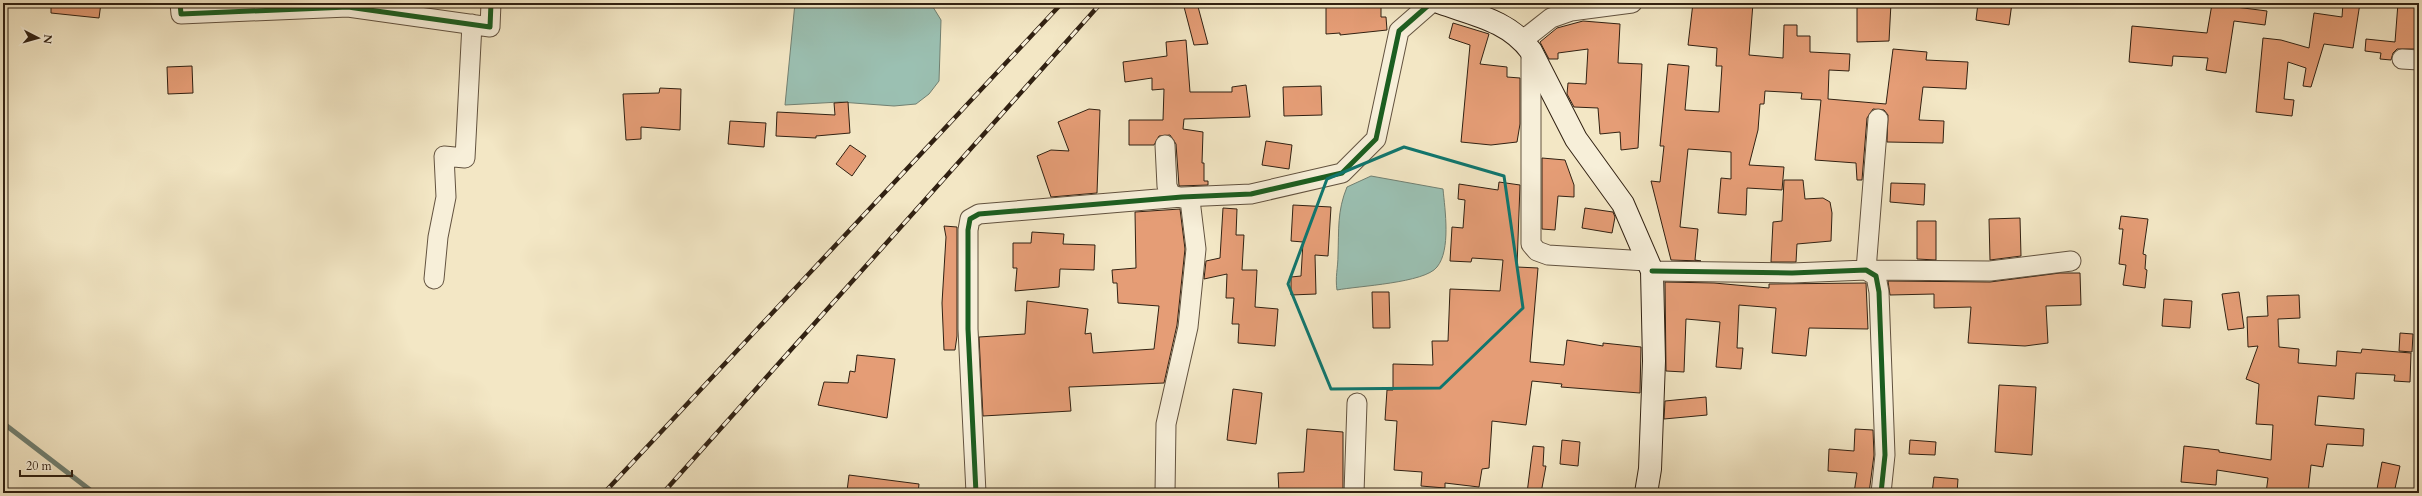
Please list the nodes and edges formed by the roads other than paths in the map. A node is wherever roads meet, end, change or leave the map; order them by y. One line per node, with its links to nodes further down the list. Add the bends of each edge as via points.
1 (180, 3): 6 (street, via 181,14 348,7)
2 (491, 3): 6 (street, via 490,27)
3 (1431, 3): 10 (street, via 1399,31 1376,139 1342,173 1250,194)
4 (1441, 3): 7 (main road, via 1505,26)
5 (1632, 3): 7 (street, via 1571,11 1551,18)
6 (472, 24): 14 (street, via 465,158 444,156 446,197)
7 (1527, 46): 12 (main road, via 1576,139 1623,204); 12 (street, via 1532,244 1537,251 1548,255)
8 (1878, 118): 13 (street)
9 (1166, 145): 10 (street, via 1167,186 1171,196)
10 (1182, 197): 16 (street, via 979,214 970,219 968,329); 17 (street, via 1190,200 1196,249 1188,327 1166,424)
11 (2071, 261): 13 (street, via 1990,271)
12 (1650, 266): 13 (street, via 1792,273); 19 (main road, via 1654,361 1650,468)
13 (1866, 270): 20 (street, via 1876,276 1879,292 1885,455)
14 (434, 279)
15 (1357, 403): 18 (street)
16 (976, 493)
17 (1165, 493)
18 (1354, 493)
19 (1646, 493)
20 (1881, 493)

